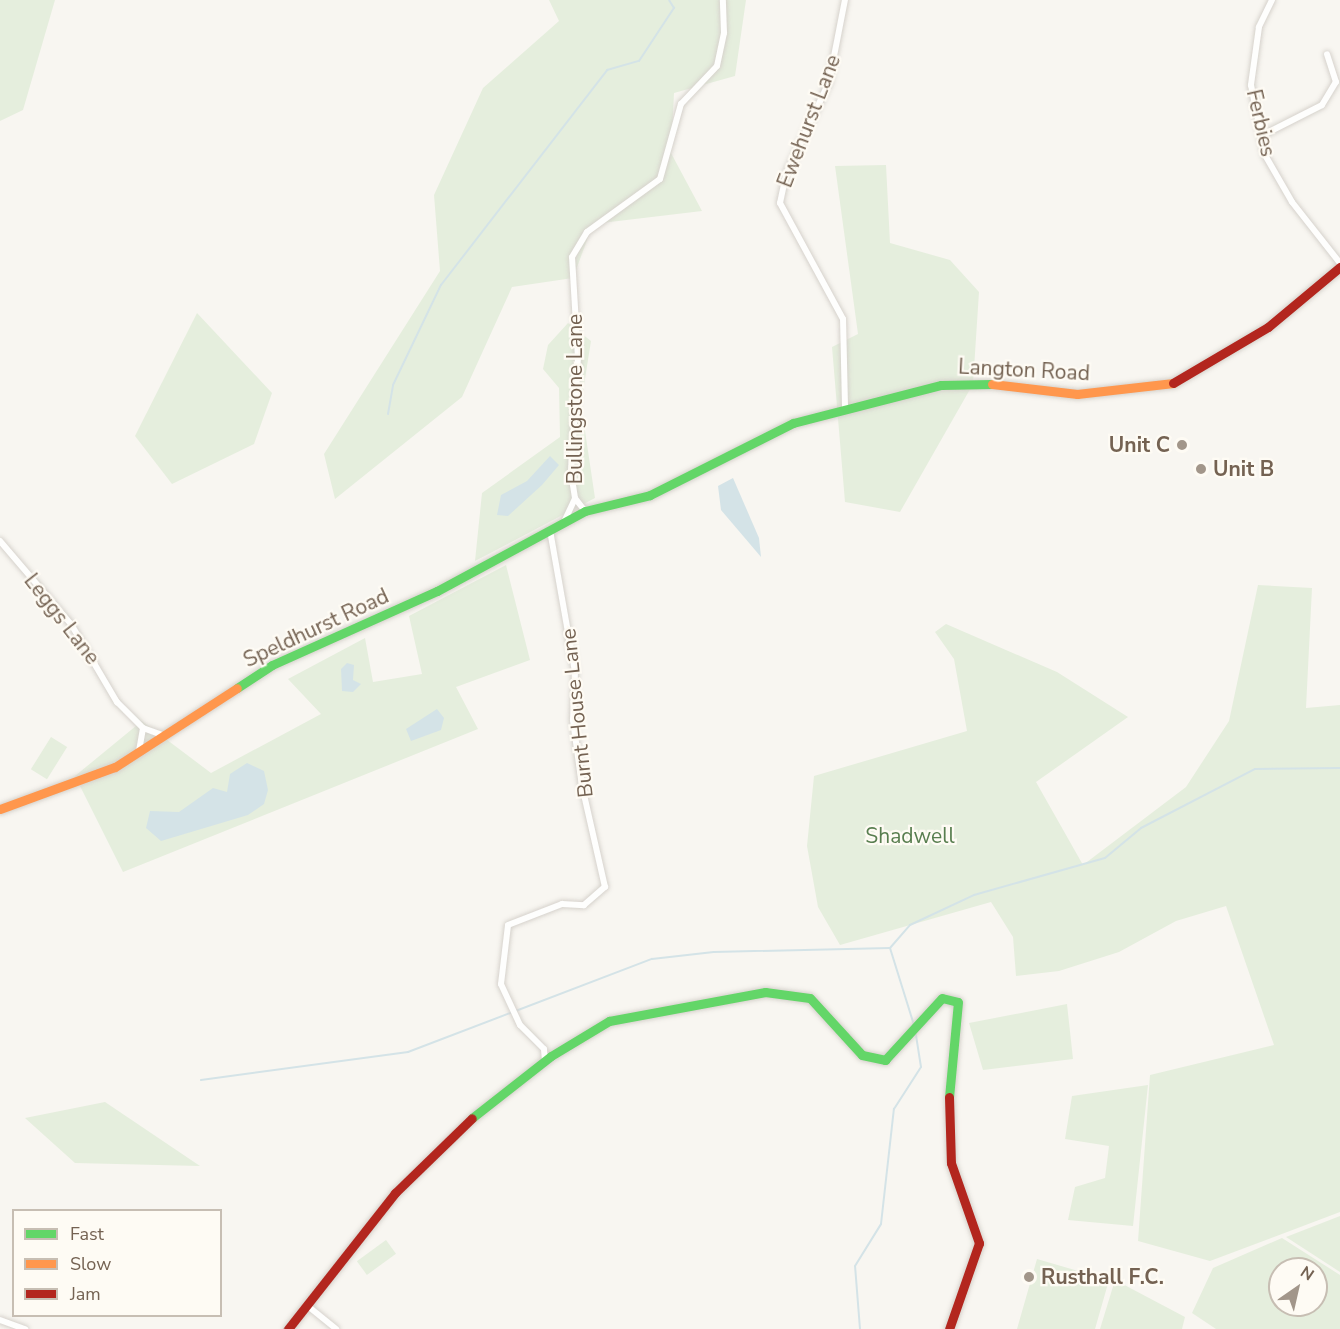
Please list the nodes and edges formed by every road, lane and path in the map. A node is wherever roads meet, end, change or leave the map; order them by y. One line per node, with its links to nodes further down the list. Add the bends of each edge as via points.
1 (723, 0): 8 (street, Bullingstone Lane, via 724,33 717,66 681,104 660,179 587,232 572,257 578,358 572,443)
2 (845, 0): 7 (street, Ewehurst Lane, via 829,82 786,174 780,203 843,319)
3 (1272, 0): 5 (street, Ferbies, via 1259,27 1251,85)
4 (1327, 54): 5 (street, via 1336,82 1322,105)
5 (1261, 136): 6 (street, Ferbies, via 1265,155 1292,202)
6 (1340, 265): 7 (street, Langton Road, via 1268,327 1173,383 1077,394 987,383 941,384)
7 (845, 406): 9 (street, Langton Road, via 779,428 650,495)
8 (575, 498): 9 (street, Bullingstone Lane); 10 (street, Bullingstone Lane)
9 (585, 511): 10 (street, Speldhurst Road)
10 (564, 522): 11 (street, Speldhurst Road)
11 (550, 530): 14 (street, Speldhurst Road, via 437,591 272,664); 17 (street, Burnt House Lane, via 575,672 573,720 582,786 605,887 584,905 562,904 508,925 501,984 520,1025 544,1049)
12 (0, 541): 13 (street, Leggs Lane, via 71,624 117,702)
13 (143, 728): 14 (street, Leggs Lane); 15 (street)
14 (162, 735): 15 (street, Speldhurst Road)
15 (139, 752): 16 (street, Speldhurst Road, via 99,774)
16 (0, 809)
17 (544, 1061): 18 (street, via 477,1113 395,1193); 23 (street, via 609,1022 765,992 810,998 862,1054 885,1060 942,999 958,1002 948,1071 951,1163 980,1243)
18 (309, 1307): 20 (street); 22 (street)
19 (0, 1320): 21 (street)
20 (290, 1328)
21 (25, 1329)
22 (336, 1329)
23 (949, 1329)

